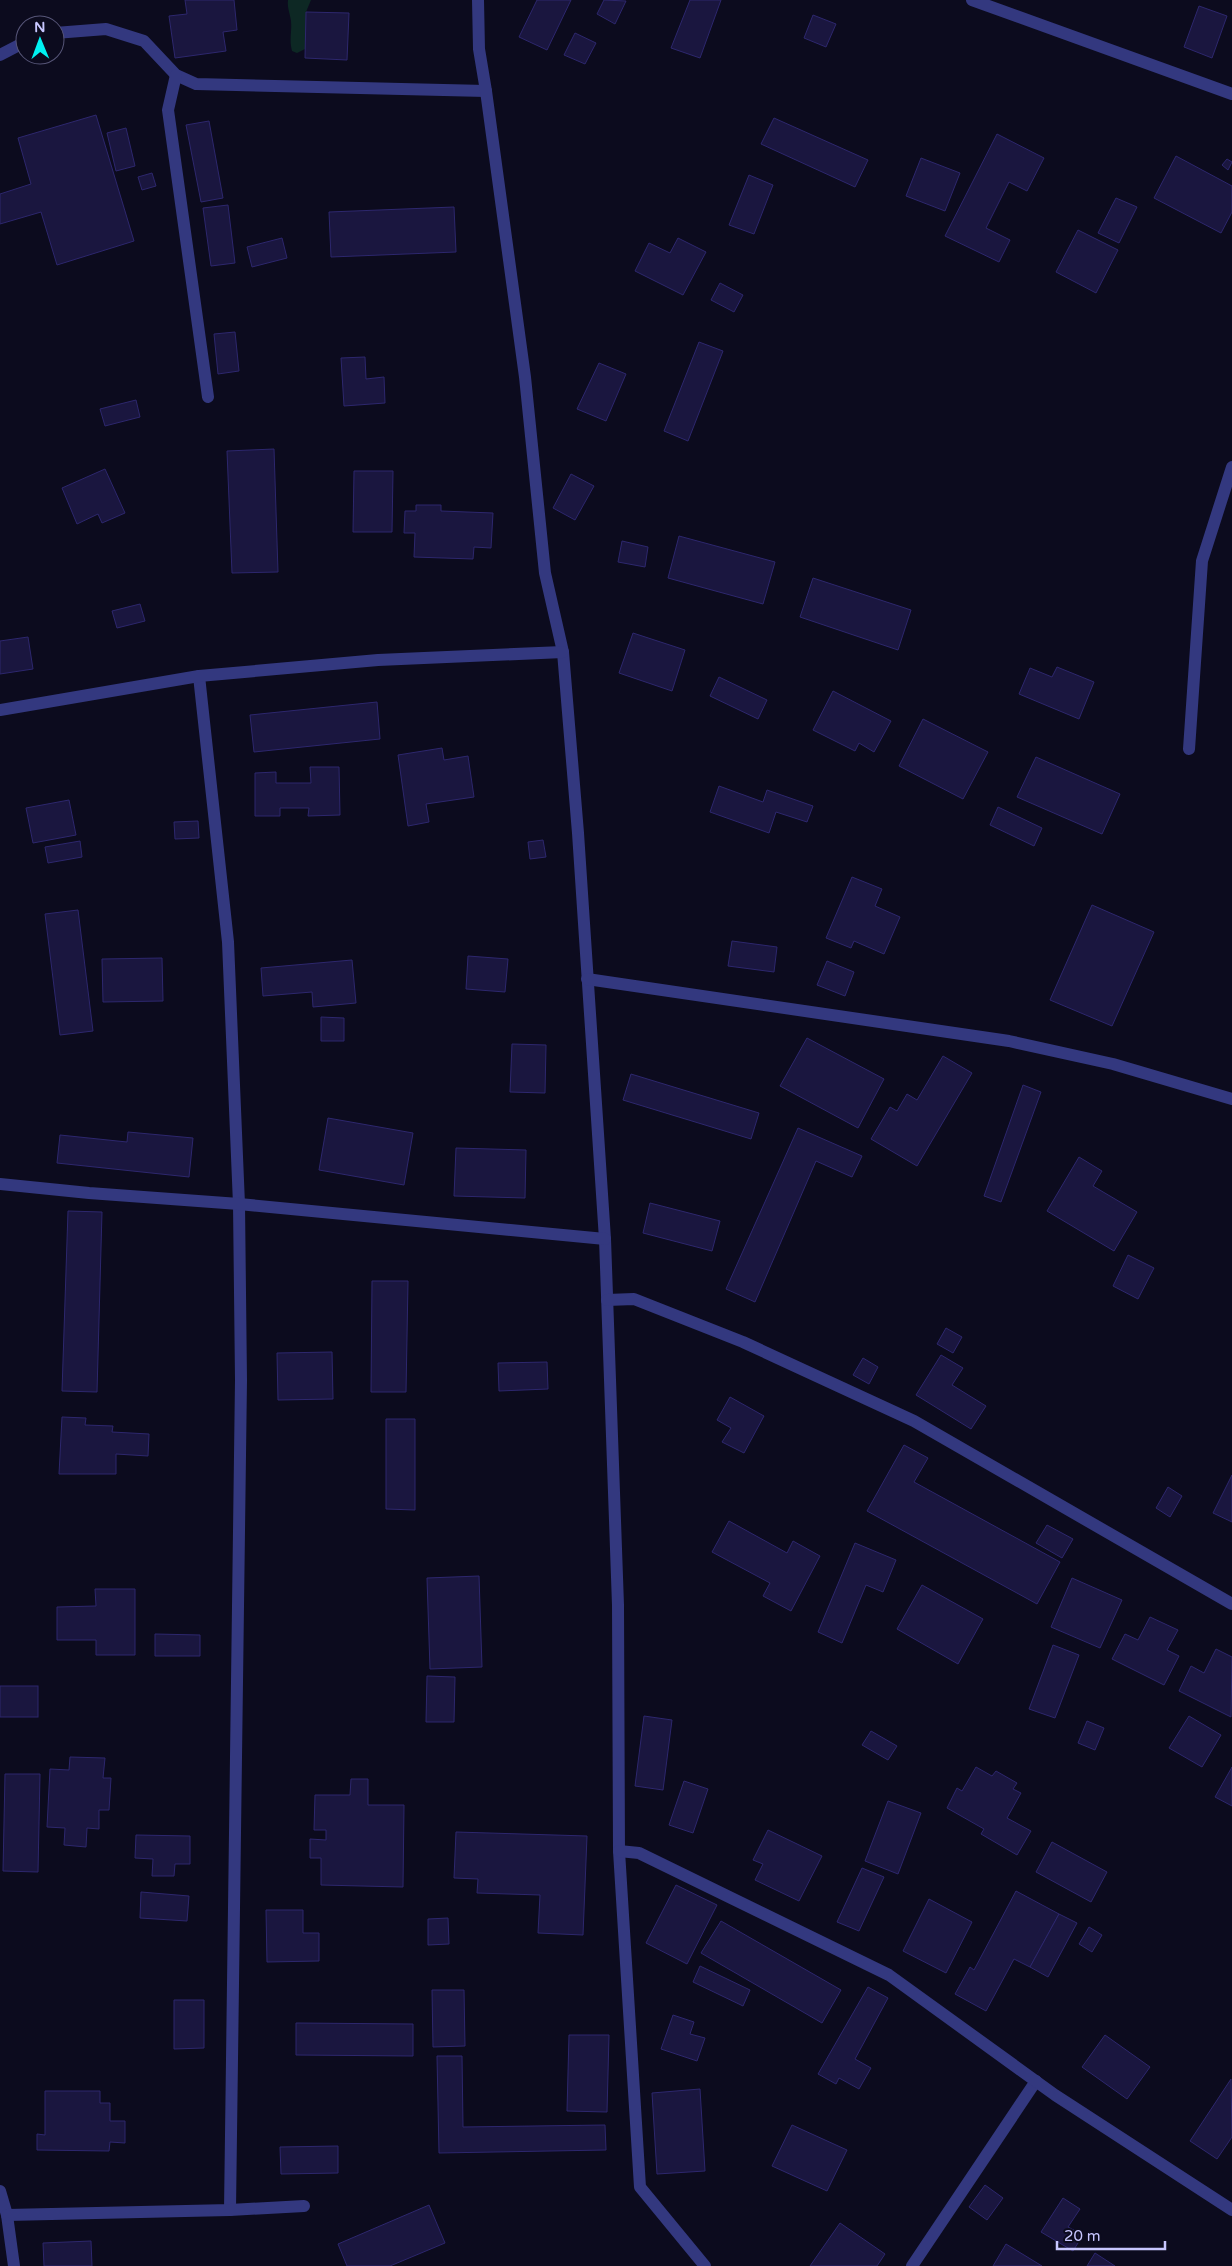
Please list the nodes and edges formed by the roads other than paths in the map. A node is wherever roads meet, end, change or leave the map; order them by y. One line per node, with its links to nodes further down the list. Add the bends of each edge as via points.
1 (478, 0): 7 (street, via 478,49)
2 (972, 0): 8 (street)
3 (65, 32): 6 (street, via 106,29 144,41)
4 (15, 48): 5 (street)
5 (0, 56)
6 (176, 75): 7 (street, via 196,84); 9 (street, via 168,110)
7 (486, 90): 11 (street, via 525,377 545,573)
8 (1232, 94)
9 (208, 397)
10 (1232, 467): 14 (street, via 1202,561)
11 (563, 652): 12 (street, via 378,660); 15 (street)
12 (199, 676): 13 (street); 18 (street, via 228,942)
13 (0, 710)
14 (1189, 749)
15 (587, 979): 16 (street, via 1009,1041 1113,1064); 19 (street)
16 (1232, 1099)
17 (0, 1184): 18 (street)
18 (239, 1204): 19 (street); 26 (street, via 241,1390)
19 (605, 1239): 20 (street)
20 (607, 1300): 21 (street, via 634,1299 743,1342 914,1421); 22 (street, via 618,1605)
21 (1232, 1604)
22 (619, 1851): 23 (street, via 639,1853 889,1975); 30 (street, via 640,2187)
23 (1036, 2081): 27 (street); 31 (street)
24 (0, 2191): 28 (street)
25 (304, 2206): 26 (street)
26 (230, 2210): 28 (street)
27 (1232, 2210)
28 (4, 2218): 29 (street)
29 (14, 2266)
30 (705, 2266)
31 (912, 2266)

